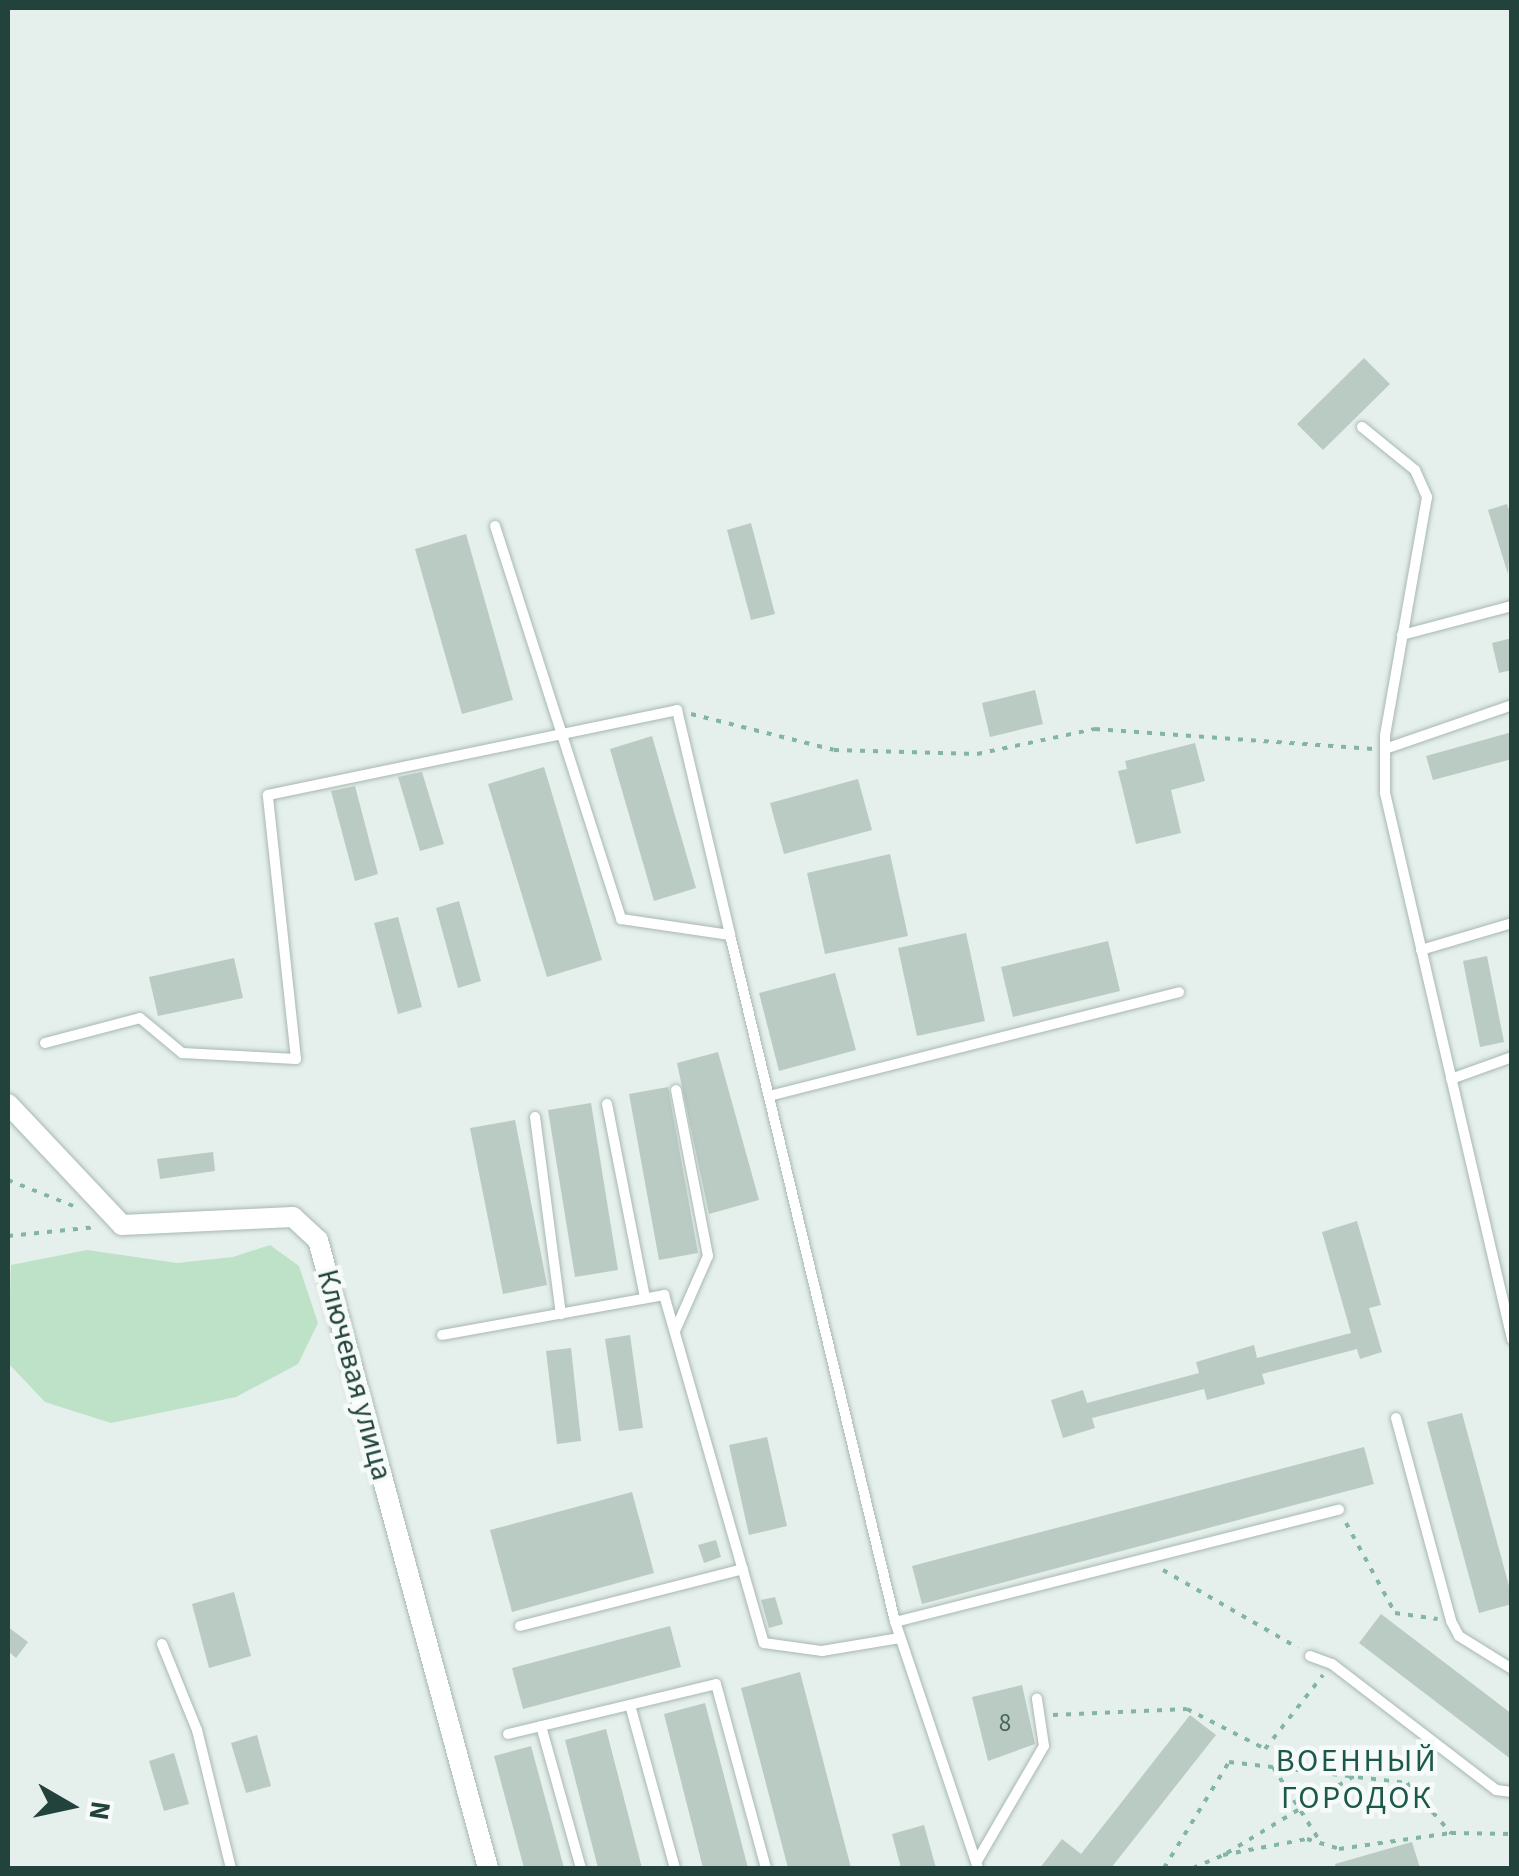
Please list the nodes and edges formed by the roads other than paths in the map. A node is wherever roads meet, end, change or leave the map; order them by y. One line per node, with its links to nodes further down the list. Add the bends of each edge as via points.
1 (1362, 427): 4 (lane, via 1415,470 1426,497)
2 (495, 526): 6 (lane)
3 (1512, 606): 4 (lane)
4 (1402, 636): 7 (lane)
5 (1512, 705): 7 (lane)
6 (560, 729): 9 (lane, via 621,919); 9 (lane, via 677,710); 12 (lane, via 268,795 296,1059 182,1053 140,1018)
7 (1385, 748): 10 (lane, via 1385,793)
8 (1512, 923): 10 (lane)
9 (730, 935): 16 (lane)
10 (1421, 950): 14 (lane)
11 (1178, 992): 16 (lane)
12 (45, 1043)
13 (1512, 1058): 14 (lane)
14 (1452, 1080): 24 (lane)
15 (676, 1090): 22 (lane, via 708,1256)
16 (769, 1096): 28 (lane)
17 (8, 1104): 41 (street, Ключевая улица, via 122,1225 293,1217 318,1240)
18 (607, 1104): 20 (lane)
19 (536, 1118): 21 (lane)
20 (645, 1298): 21 (lane); 22 (lane, via 664,1295)
21 (561, 1314): 23 (lane)
22 (674, 1332): 27 (lane)
23 (442, 1335)
24 (1512, 1339)
25 (1396, 1418): 33 (lane, via 1450,1621 1459,1636)
26 (1339, 1510): 28 (lane)
27 (743, 1568): 29 (lane); 30 (lane, via 764,1643 822,1651)
28 (895, 1622): 30 (lane)
29 (520, 1626)
30 (900, 1638): 39 (lane)
31 (162, 1644): 40 (lane, via 202,1747)
32 (1310, 1656): 38 (lane, via 1332,1664 1496,1790)
33 (1512, 1669)
34 (1037, 1698): 39 (lane, via 1044,1746)
35 (630, 1705): 36 (lane); 43 (lane); 44 (lane, via 716,1684)
36 (541, 1726): 37 (lane); 42 (lane)
37 (508, 1734)
38 (1512, 1792)
39 (977, 1865)
40 (231, 1868)
41 (488, 1868)
42 (581, 1868)
43 (675, 1868)
44 (766, 1868)

